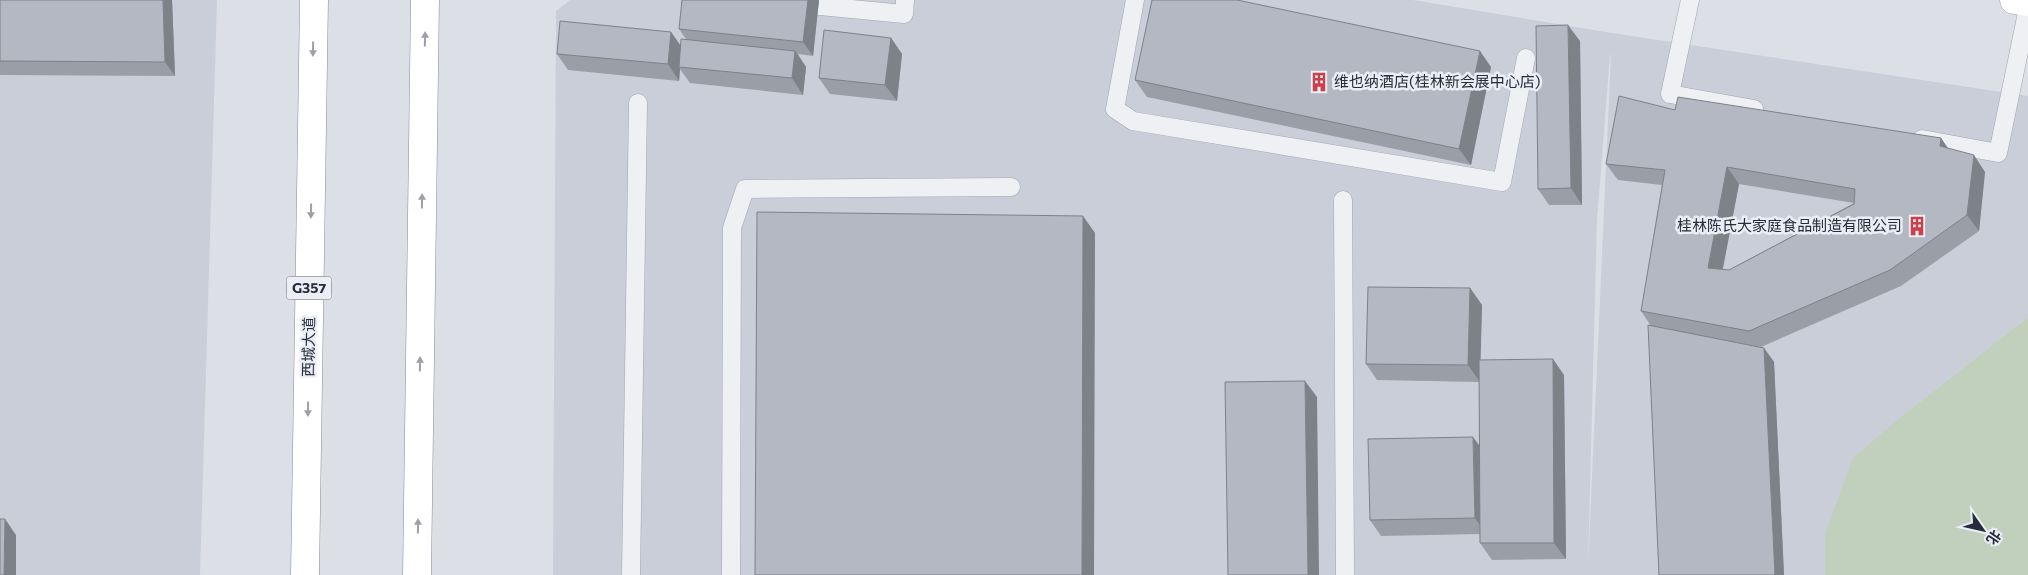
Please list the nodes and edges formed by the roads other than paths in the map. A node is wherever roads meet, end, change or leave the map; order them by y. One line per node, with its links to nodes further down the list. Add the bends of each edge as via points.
1 (314, 0): 16 (main road, 西城大道 / G357, one-way to 16)
2 (425, 0): 17 (main road, one-way to 2)
3 (757, 0): 4 (lane, via 904,14)
4 (906, 0)
5 (1135, 0): 10 (lane, via 1115,109 1133,121 1502,182)
6 (1690, 0): 12 (lane, via 1670,94)
7 (2014, 0): 8 (main road)
8 (2028, 2)
9 (2028, 8): 13 (lane, via 1998,153)
10 (1526, 58)
11 (638, 102): 18 (lane)
12 (1766, 112)
13 (1902, 136)
14 (1011, 188): 19 (lane, via 745,189 732,228)
15 (1343, 200): 20 (lane)
16 (305, 575)
17 (418, 575)
18 (631, 575)
19 (731, 575)
20 (1345, 575)

